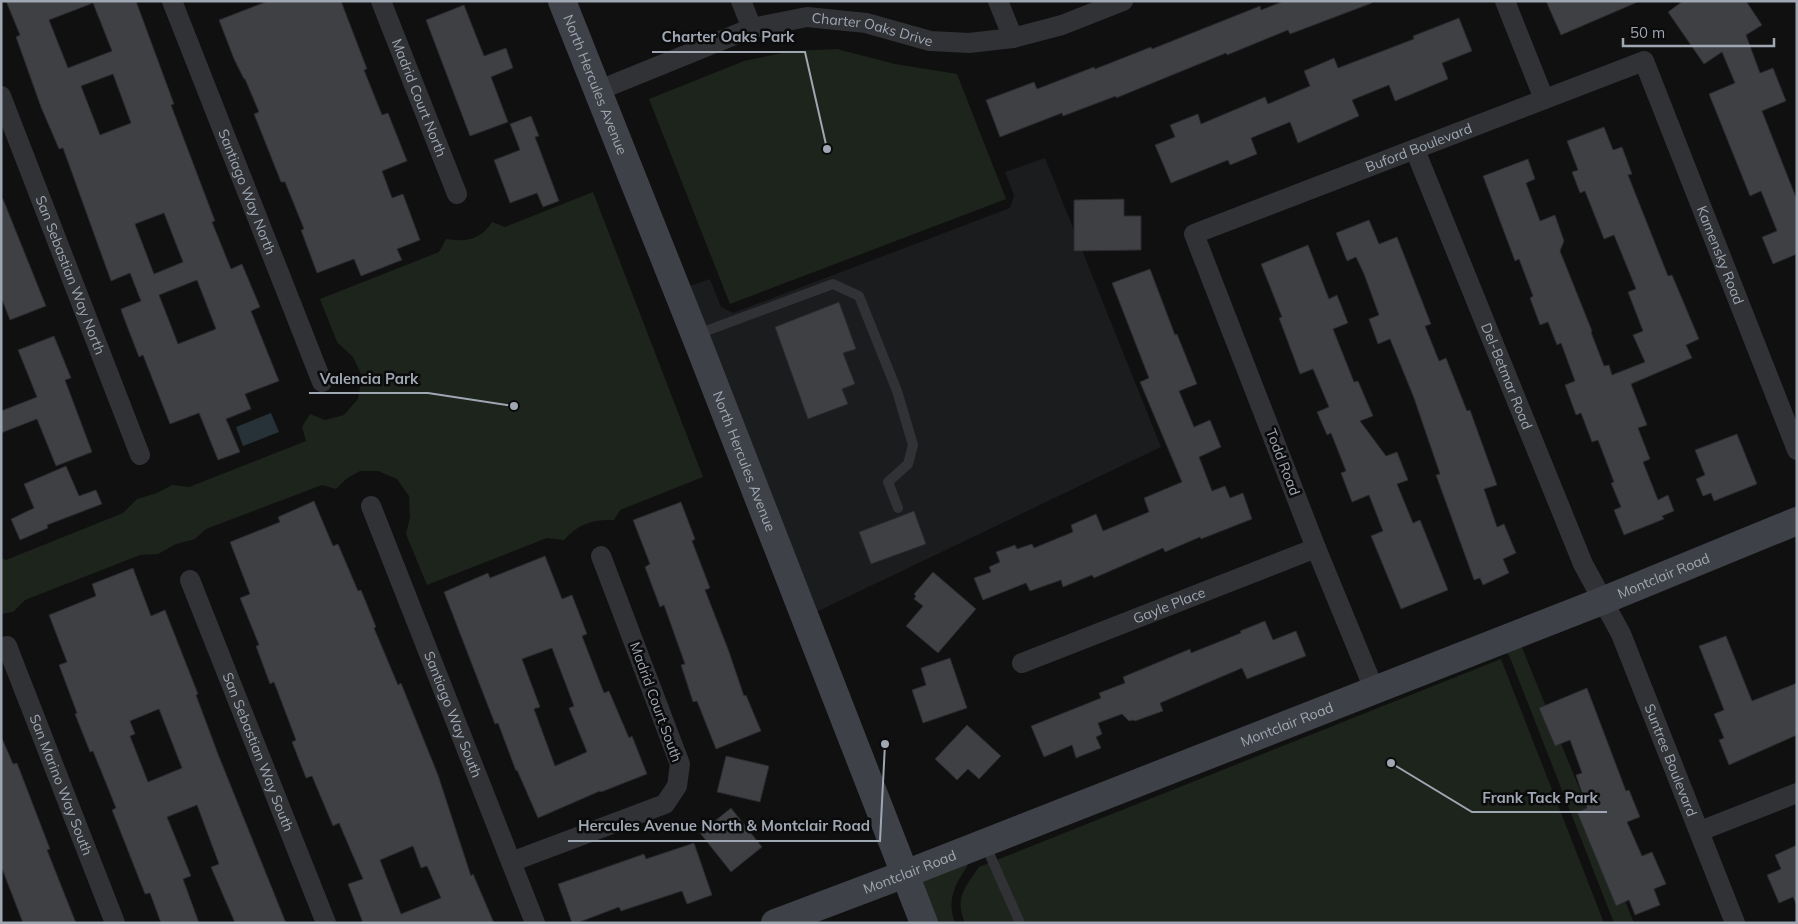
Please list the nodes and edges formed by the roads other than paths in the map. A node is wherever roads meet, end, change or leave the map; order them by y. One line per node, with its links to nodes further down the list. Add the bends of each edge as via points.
1 (381, 1): 15 (street, Madrid Court North)
2 (562, 1): 11 (street, North Hercules Avenue)
3 (741, 1): 8 (street)
4 (998, 1): 9 (street)
5 (1123, 1): 9 (street, Charter Oaks Drive, via 1062,25)
6 (1505, 1): 13 (street)
7 (174, 2): 18 (street, Santiago Way North)
8 (752, 28): 9 (street, Charter Oaks Drive, via 807,17 866,23 930,41 969,43); 11 (street, Charter Oaks Drive)
9 (1013, 38)
10 (1644, 62): 13 (street, Buford Boulevard); 19 (street, Kamensky Road)
11 (597, 90): 17 (street, North Hercules Avenue)
12 (1, 96): 20 (street, San Sebastian Way North)
13 (1544, 99): 14 (street, Buford Boulevard)
14 (1415, 150): 16 (street, Buford Boulevard); 27 (street, Del-Betmar Road, via 1583,564)
15 (457, 194)
16 (1194, 234): 24 (street, Todd Road)
17 (694, 335): 22 (lane, via 833,284 859,296 897,391 913,445 908,464 888,482); 35 (street, North Hercules Avenue)
18 (322, 382)
19 (1797, 450)
20 (140, 455)
21 (371, 506): 34 (street, Santiago Way South)
22 (898, 508)
23 (1797, 521): 27 (street, Montclair Road)
24 (1316, 548): 29 (street, Gayle Place); 30 (street, Todd Road)
25 (601, 556): 34 (street, Madrid Court South, via 680,764 677,786 665,804)
26 (190, 580): 37 (street, San Sebastian Way South)
27 (1602, 600): 30 (street, Montclair Road); 32 (street, Suntree Boulevard, via 1621,634)
28 (7, 646): 36 (street, San Marino Way South)
29 (1022, 663)
30 (1374, 689): 33 (street, Montclair Road)
31 (1797, 793): 32 (street)
32 (1700, 831): 42 (street, Suntree Boulevard)
33 (984, 843): 35 (street, Montclair Road); 41 (lane)
34 (511, 862): 38 (street, Santiago Way South)
35 (905, 874): 39 (street, Montclair Road); 40 (street, North Hercules Avenue)
36 (115, 923)
37 (326, 923)
38 (534, 923)
39 (775, 923)
40 (924, 923)
41 (1020, 923)
42 (1735, 923)

